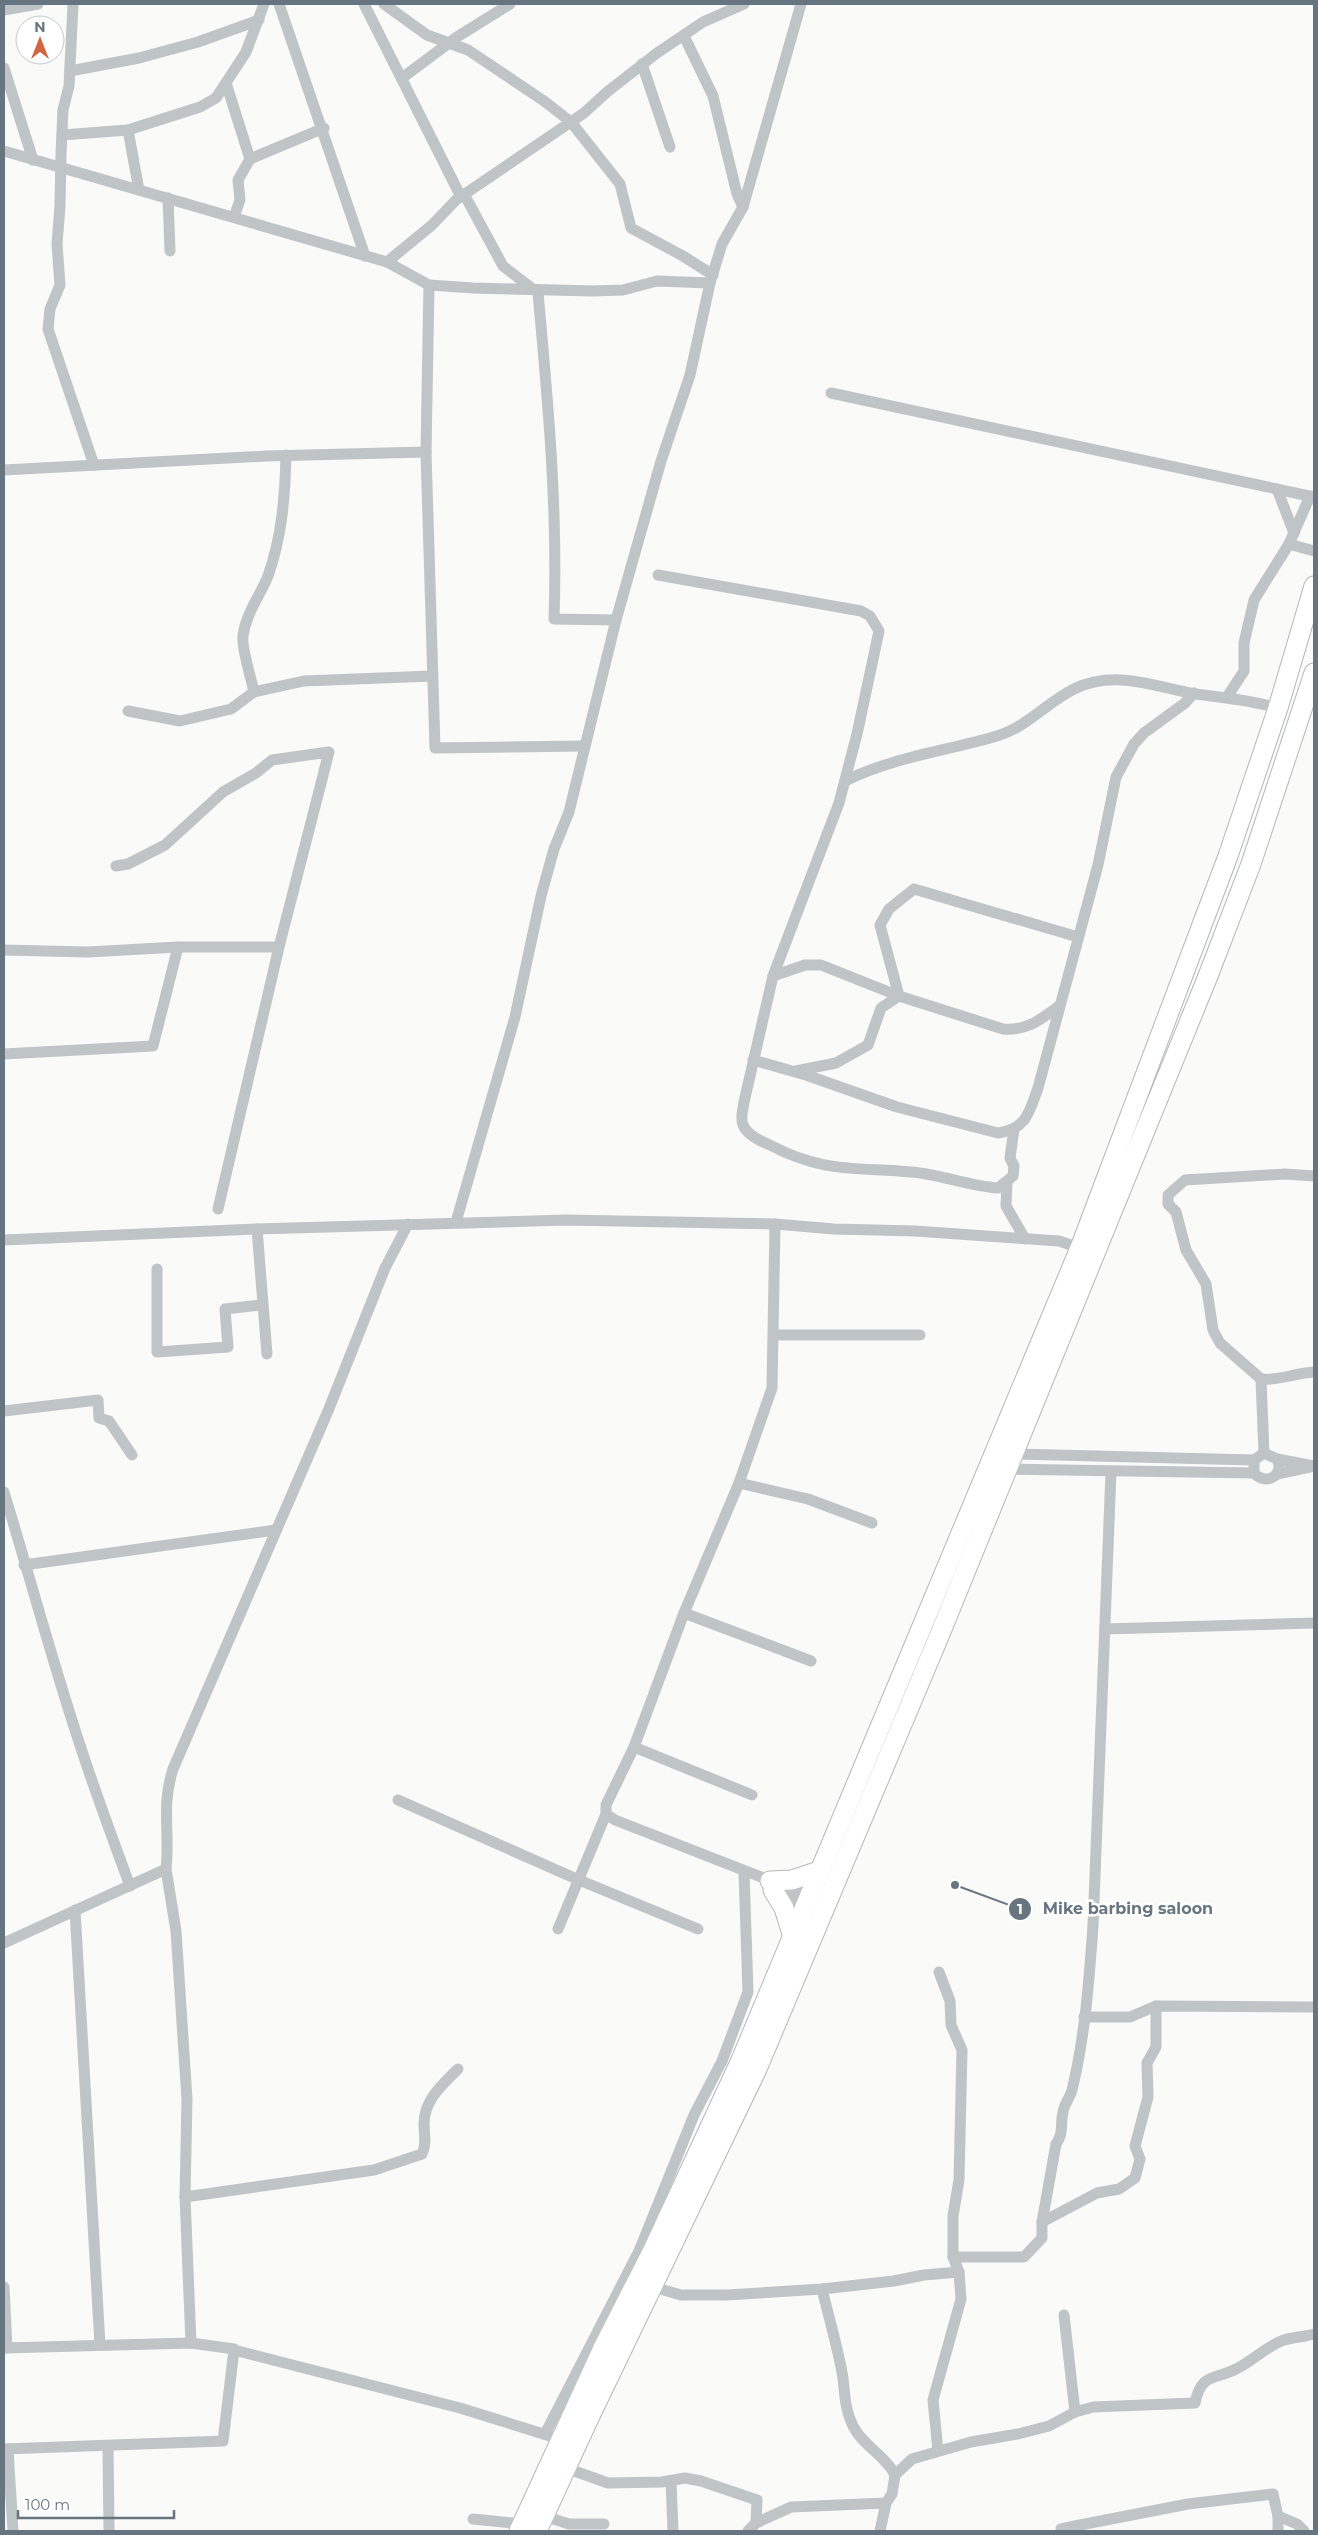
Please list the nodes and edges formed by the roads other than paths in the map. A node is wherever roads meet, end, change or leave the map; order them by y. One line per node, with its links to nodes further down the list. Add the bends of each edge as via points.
1 (38, 4): 10 (street)
2 (73, 4): 16 (street)
3 (264, 4): 11 (street)
4 (279, 4): 20 (street)
5 (364, 4): 17 (street)
6 (384, 4): 13 (street, via 427,35)
7 (510, 4): 13 (street)
8 (744, 4): 12 (street, via 703,22)
9 (801, 4): 31 (street)
10 (4, 10)
11 (259, 20): 16 (street, via 147,56); 18 (street, via 246,52)
12 (684, 36): 14 (street); 31 (street, via 713,96)
13 (447, 44): 17 (street); 19 (street, via 468,50 544,100)
14 (642, 64): 19 (street); 23 (street)
15 (4, 68): 26 (street)
16 (70, 71): 22 (street)
17 (402, 78): 29 (street)
18 (226, 83): 21 (street, via 216,98 200,107); 25 (street)
19 (571, 122): 29 (street); 36 (street, via 620,184 631,228 683,256)
20 (324, 128): 25 (street); 34 (street)
21 (128, 130): 22 (street); 28 (street)
22 (62, 135): 27 (street)
23 (670, 147)
24 (4, 151): 26 (street)
25 (250, 159): 32 (street, via 238,180 240,200)
26 (33, 160): 27 (street)
27 (60, 167): 28 (street); 42 (street, via 57,244 60,285 50,309 48,329)
28 (139, 190): 30 (street)
29 (462, 196): 35 (street); 38 (street, via 503,266)
30 (168, 198): 32 (street); 33 (street)
31 (743, 207): 36 (street, via 722,244)
32 (234, 217): 34 (street)
33 (170, 251)
34 (365, 256): 35 (street)
35 (387, 262): 37 (street)
36 (712, 279): 38 (street, via 657,281 623,290); 50 (street, via 690,375 661,461)
37 (430, 285): 38 (street); 40 (street)
38 (530, 287): 50 (street, via 538,293 552,442 554,619)
39 (830, 393): 44 (street)
40 (426, 452): 41 (street); 52 (street)
41 (286, 455): 42 (street); 53 (street, via 285,498 279,538 242,637)
42 (94, 465): 43 (street)
43 (4, 470)
44 (1277, 489): 45 (street); 46 (street)
45 (1312, 496): 46 (street)
46 (1292, 539): 47 (street); 55 (street, via 1254,600 1244,643 1244,671)
47 (1314, 551)
48 (658, 574): 59 (street, via 870,616 879,632 878,639)
49 (1314, 586): 56 (highway)
50 (616, 620): 58 (street)
51 (1314, 673): 94 (highway, via 1251,864 1208,976)
52 (432, 676): 53 (street, via 304,681); 58 (street, via 434,748)
53 (254, 692): 57 (street, via 231,709 180,721)
54 (1194, 693): 55 (street); 59 (street, via 1127,679 1093,683 1074,690 1033,719 997,736 902,759); 61 (street, via 1144,734 1121,766 1113,785 1098,865)
55 (1227, 697): 56 (street)
56 (1278, 708): 81 (highway, via 1228,856)
57 (128, 711)
58 (584, 746): 75 (street, via 569,812 554,849 541,896 515,1017)
59 (845, 781): 65 (street)
60 (116, 866): 63 (street, via 128,864 165,845 223,792 256,774 272,760 329,752)
61 (1078, 937): 66 (street, via 914,889 888,909 880,925); 67 (street)
62 (178, 947): 63 (street); 64 (street, via 88,952); 68 (street, via 153,1046)
63 (279, 947): 74 (street)
64 (4, 950)
65 (773, 976): 66 (street, via 805,965 821,965); 69 (street)
66 (899, 996): 67 (street, via 1003,1029 1018,1030 1031,1026); 70 (street, via 881,1008 868,1045 836,1063)
67 (1059, 1006): 71 (street, via 1038,1088 1026,1120)
68 (4, 1054)
69 (753, 1060): 70 (street); 73 (street, via 741,1117 744,1126 757,1139 781,1151 831,1168 912,1172 985,1187 998,1188)
70 (795, 1071): 71 (street, via 897,1107 998,1133)
71 (1014, 1130): 73 (street, via 1010,1158 1014,1166 1013,1176)
72 (1314, 1176): 88 (street, via 1285,1174 1185,1180 1168,1194 1168,1204 1176,1212 1186,1250 1206,1284 1213,1330 1220,1343)
73 (1007, 1182): 79 (street, via 1006,1206)
74 (218, 1209)
75 (456, 1222): 76 (street); 77 (street, via 566,1220)
76 (408, 1224): 78 (street); 102 (street, via 385,1268)
77 (775, 1224): 79 (street); 84 (street)
78 (256, 1228): 80 (street); 83 (street)
79 (1025, 1239): 81 (street, via 1059,1241)
80 (4, 1240)
81 (1080, 1248): 113 (highway)
82 (157, 1269): 83 (street, via 157,1352 228,1346 225,1309)
83 (261, 1305): 86 (street)
84 (774, 1335): 85 (street); 99 (street, via 772,1388)
85 (920, 1335)
86 (267, 1354)
87 (1314, 1372): 88 (street, via 1276,1380)
88 (1261, 1379): 90 (street)
89 (4, 1411): 91 (street, via 98,1400 99,1418 109,1421)
90 (1264, 1453): 92 (street); 93 (street)
91 (132, 1455)
92 (1276, 1459): 95 (street); 98 (street, via 1279,1465)
93 (1254, 1460): 94 (street); 97 (street)
94 (1011, 1461): 96 (street); 118 (highway)
95 (1314, 1466): 98 (street)
96 (1111, 1472): 97 (street); 106 (street)
97 (1254, 1473): 98 (street, via 1265,1480)
98 (1277, 1474)
99 (739, 1483): 101 (street, via 808,1499); 104 (street)
100 (4, 1492): 103 (street)
101 (872, 1523)
102 (276, 1530): 103 (street); 112 (street, via 189,1728 167,1788)
103 (24, 1565): 117 (street, via 78,1740)
104 (684, 1613): 107 (street); 108 (street)
105 (1314, 1623): 106 (street)
106 (1105, 1629): 127 (street, via 1093,1926)
107 (811, 1661)
108 (634, 1747): 109 (street); 111 (street, via 606,1805)
109 (752, 1795)
110 (398, 1800): 115 (street)
111 (606, 1814): 114 (street); 115 (street)
112 (166, 1869): 117 (street); 129 (street, via 176,1931 187,2099)
113 (819, 1871): 116 (highway); 118 (highway)
114 (747, 1873): 116 (street); 143 (street, via 748,1992 722,2061 694,2115 639,2251)
115 (579, 1880): 120 (street); 121 (street)
116 (771, 1885): 118 (street); 122 (highway, via 784,1908)
117 (130, 1886): 119 (street)
118 (816, 1904): 122 (highway); 134 (highway, via 757,2069)
119 (75, 1910): 123 (street); 139 (street)
120 (558, 1929)
121 (698, 1929)
122 (793, 1937): 143 (highway, via 741,2060 657,2241)
123 (4, 1943)
124 (939, 1972): 131 (street, via 950,2001 951,2025 962,2050 960,2180 953,2216)
125 (1156, 2006): 126 (street); 127 (street, via 1130,2017); 130 (street, via 1156,2047 1147,2063 1148,2097 1135,2146 1140,2159 1135,2178 1119,2189 1097,2193)
126 (1314, 2007)
127 (1084, 2017): 130 (street, via 1072,2090 1063,2111 1062,2136 1056,2144)
128 (458, 2069): 129 (street, via 428,2105 424,2117 425,2148 422,2154 374,2170)
129 (185, 2197): 138 (street)
130 (1042, 2222): 131 (street, via 1042,2238 1024,2257)
131 (952, 2257): 132 (street)
132 (960, 2272): 135 (street); 146 (street, via 961,2299 933,2400)
133 (4, 2287): 140 (street)
134 (653, 2287): 135 (street, via 681,2296); 147 (highway)
135 (822, 2288): 148 (street, via 848,2414 859,2434 889,2464)
136 (1064, 2315): 142 (street)
137 (1314, 2334): 142 (street, via 1284,2340 1237,2368 1205,2380 1195,2403 1093,2407)
138 (191, 2342): 139 (street); 141 (street)
139 (100, 2345): 140 (street)
140 (5, 2348)
141 (234, 2350): 143 (street, via 460,2408); 144 (street, via 223,2441)
142 (1075, 2412): 146 (street, via 1049,2426)
143 (553, 2437): 154 (highway)
144 (108, 2446): 145 (street); 157 (street)
145 (6, 2449): 156 (street)
146 (938, 2451): 148 (street, via 912,2459)
147 (566, 2468): 149 (street, via 608,2483); 154 (highway)
148 (895, 2475): 150 (street, via 892,2494)
149 (671, 2481): 155 (street, via 685,2478 701,2481 757,2500); 158 (street)
150 (886, 2503): 155 (street, via 791,2507); 159 (street)
151 (1278, 2516): 160 (street, via 1273,2494 1188,2504); 161 (street); 162 (street, via 1297,2524)
152 (473, 2519): 154 (street)
153 (604, 2524): 154 (street)
154 (531, 2526)
155 (752, 2527)
156 (13, 2531)
157 (109, 2531)
158 (673, 2531)
159 (880, 2531)
160 (1062, 2531)
161 (1278, 2531)
162 (1304, 2531)

